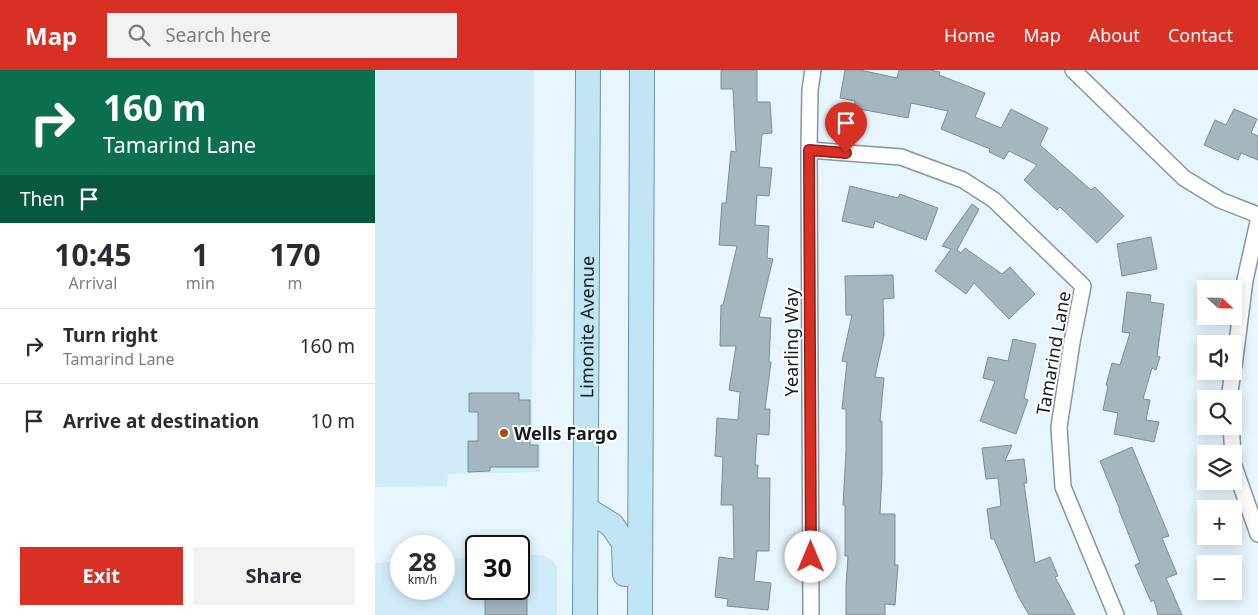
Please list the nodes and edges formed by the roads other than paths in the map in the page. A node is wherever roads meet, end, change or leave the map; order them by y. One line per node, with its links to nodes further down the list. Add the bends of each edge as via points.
1 (588, 70): 10 (main road, Limonite Avenue)
2 (642, 70): 14 (main road)
3 (813, 70): 5 (street, Yearling Way)
4 (1073, 70): 6 (street, via 1184,178 1220,200)
5 (809, 150): 15 (street, Yearling Way); 16 (street, Tamarind Lane, via 901,157 963,180 994,200 1083,286 1059,427 1063,487)
6 (1258, 216)
7 (1258, 222): 8 (street, via 1245,280)
8 (1238, 335)
9 (1242, 489): 11 (street)
10 (586, 509): 12 (main road, Limonite Avenue); 13 (main road, via 612,525 624,543)
11 (1258, 534)
12 (585, 615)
13 (625, 615)
14 (639, 615)
15 (811, 615)
16 (1116, 615)

